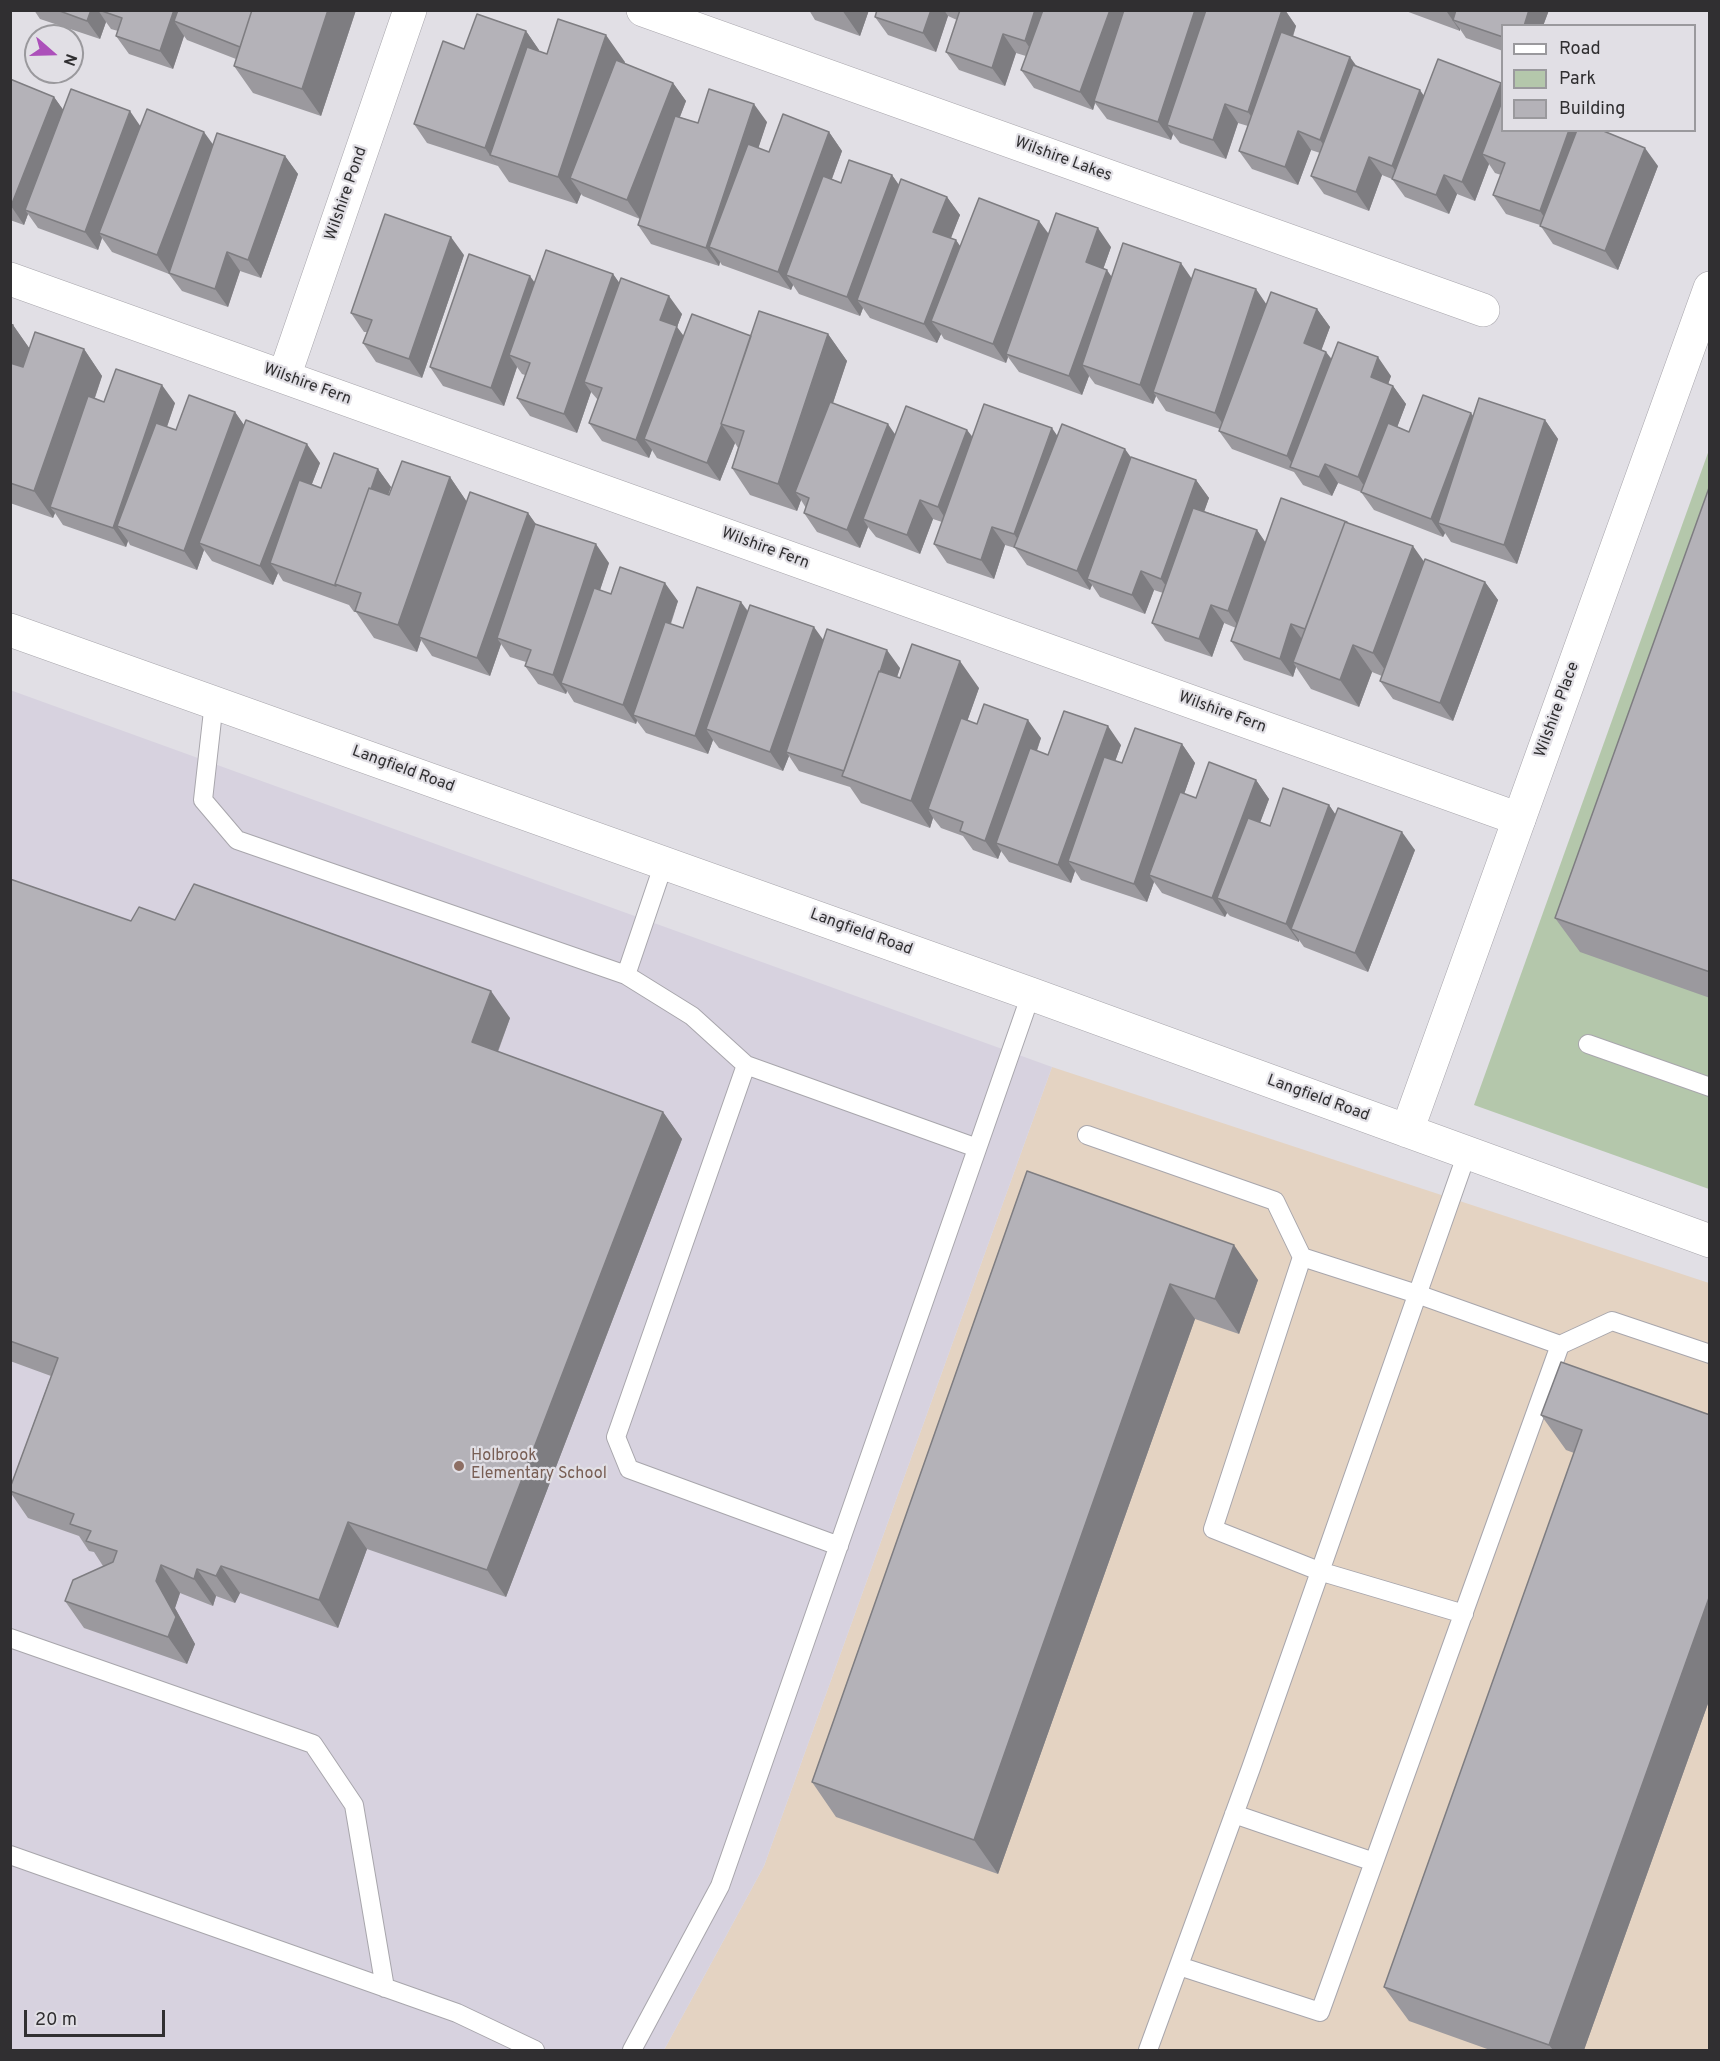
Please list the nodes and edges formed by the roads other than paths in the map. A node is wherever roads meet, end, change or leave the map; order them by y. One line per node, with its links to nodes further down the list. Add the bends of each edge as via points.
1 (410, 10): 6 (street, Wilshire Pond)
2 (643, 10): 5 (street, Wilshire Lakes)
3 (10, 279): 6 (street, Wilshire Fern)
4 (1710, 288): 9 (street, Wilshire Place)
5 (1483, 310)
6 (284, 377): 9 (street, Wilshire Fern)
7 (10, 630): 8 (street, Langfield Road)
8 (214, 702): 10 (street, Langfield Road); 11 (lane, via 203,800 237,840)
9 (1519, 819): 16 (street, Wilshire Place)
10 (664, 863): 11 (lane); 12 (street, Langfield Road)
11 (626, 975): 14 (lane, via 692,1016)
12 (1031, 994): 16 (street, Langfield Road); 18 (lane)
13 (1588, 1044): 15 (lane)
14 (746, 1065): 18 (lane); 25 (lane, via 616,1437 629,1469)
15 (1710, 1087)
16 (1407, 1131): 19 (street, Langfield Road)
17 (1087, 1135): 21 (lane, via 1275,1201)
18 (977, 1148): 25 (lane)
19 (1467, 1153): 20 (street, Langfield Road); 22 (lane)
20 (1710, 1241)
21 (1302, 1257): 22 (lane); 26 (lane, via 1213,1529)
22 (1417, 1294): 23 (lane); 26 (lane)
23 (1560, 1345): 24 (lane, via 1612,1320); 27 (lane)
24 (1710, 1354)
25 (839, 1546): 35 (lane, via 720,1886)
26 (1319, 1571): 27 (lane); 29 (lane)
27 (1464, 1614): 31 (lane)
28 (10, 1638): 33 (lane, via 313,1744 354,1805)
29 (1234, 1814): 31 (lane); 32 (lane)
30 (10, 1856): 33 (lane)
31 (1374, 1862): 32 (lane, via 1320,2012)
32 (1179, 1966): 36 (lane)
33 (385, 1988): 34 (lane, via 457,2013)
34 (535, 2050)
35 (632, 2050)
36 (1148, 2050)

